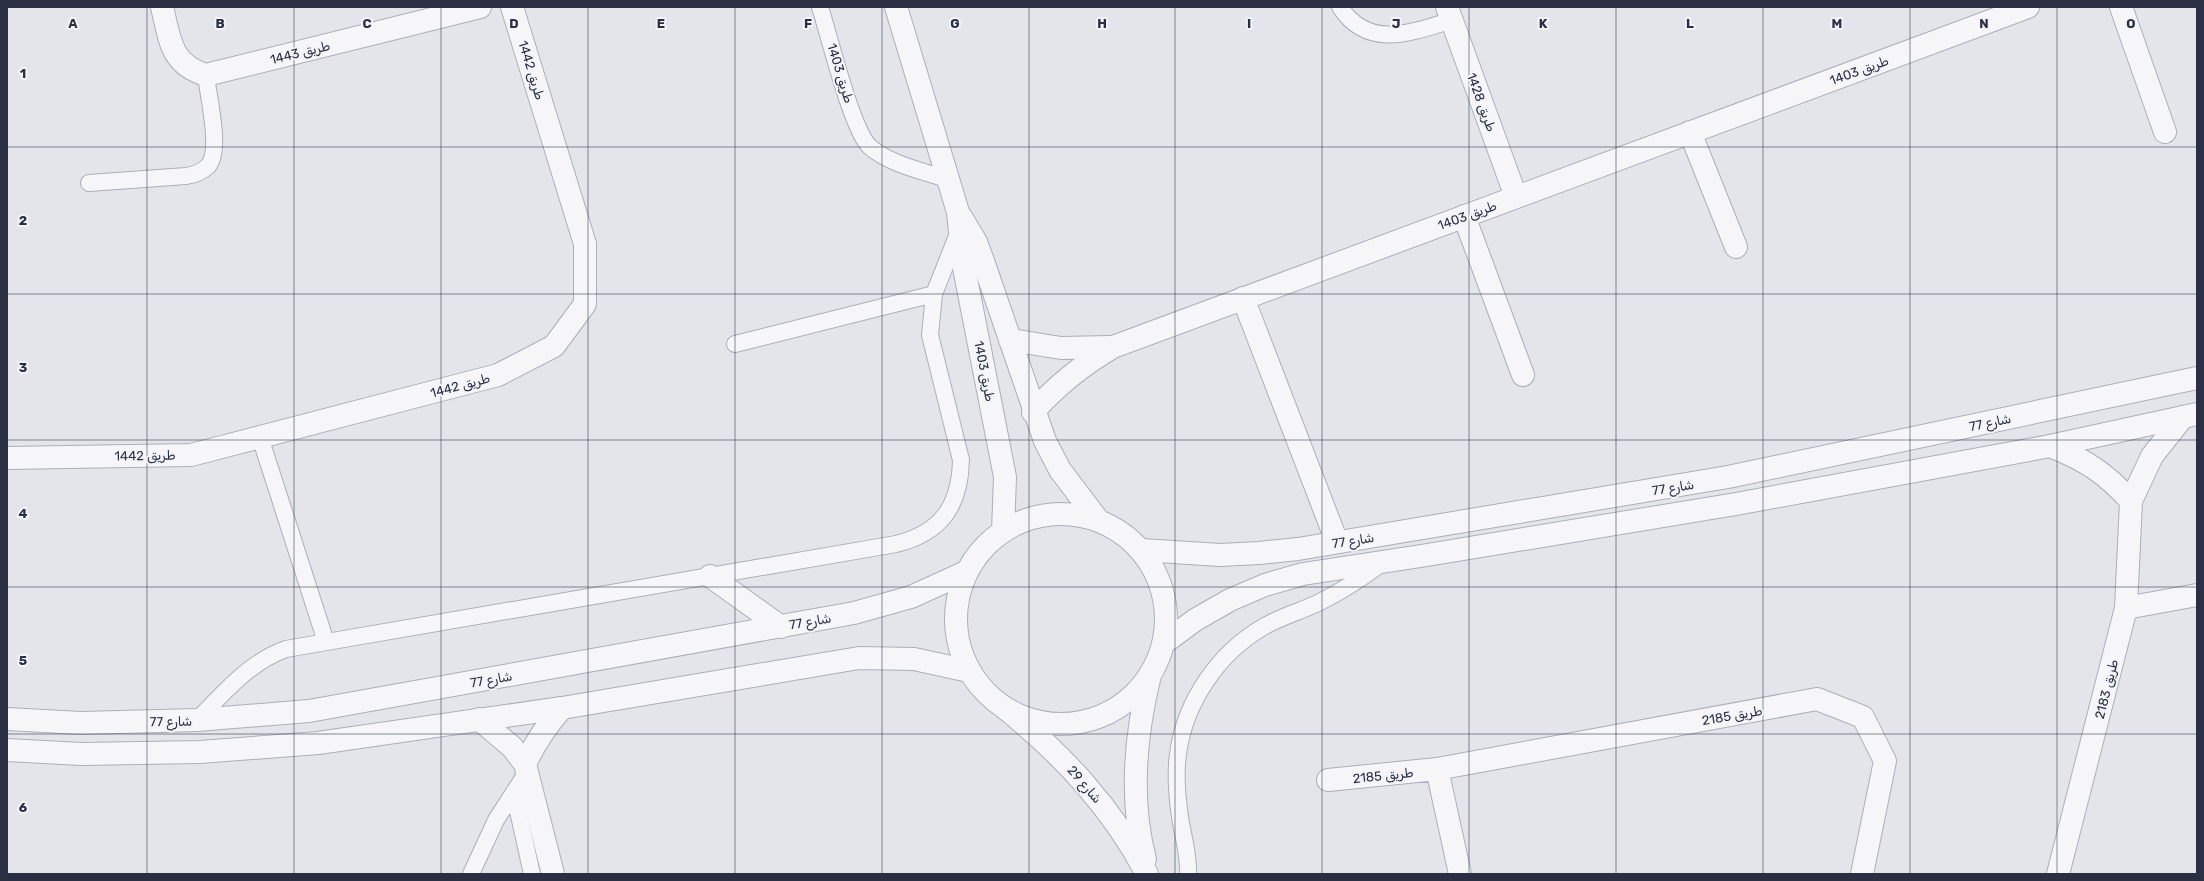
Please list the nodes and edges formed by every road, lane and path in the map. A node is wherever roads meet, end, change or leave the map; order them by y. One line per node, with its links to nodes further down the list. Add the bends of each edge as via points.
1 (162, 7): 10 (street, via 171,46 177,56 185,66)
2 (480, 7): 10 (street, طريق 1443)
3 (512, 7): 28 (street, طريق 1442, via 585,244 585,304 554,346 498,375)
4 (820, 7): 13 (lane, طريق 1403, via 857,127 870,146 892,159)
5 (896, 7): 13 (street, طريق 1403)
6 (1340, 7): 9 (lane, via 1357,26 1371,33 1386,35 1417,31)
7 (2028, 7): 11 (street, طريق 1403)
8 (2121, 7): 12 (street)
9 (1449, 13): 15 (street, طريق 1428)
10 (206, 75): 14 (lane, via 214,142 214,154 208,166 198,174 186,176)
11 (1690, 132): 15 (street, طريق 1403); 18 (street)
12 (2165, 132)
13 (948, 180): 17 (street, طريق 1403)
14 (89, 183)
15 (1516, 197): 16 (street, طريق 1403)
16 (1464, 216): 20 (street, طريق 1403); 24 (street)
17 (959, 221): 19 (lane); 21 (street, طريق 1403, via 976,242); 33 (street, طريق 1403, via 966,280 1003,457)
18 (1736, 247)
19 (934, 294): 22 (lane); 38 (lane, via 930,335 960,460 960,480 956,499 946,515 915,539)
20 (1243, 298): 23 (street, طريق 1403); 34 (street)
21 (1010, 340): 23 (street, طريق 1403, via 1061,348); 26 (street, طريق 1403)
22 (735, 344)
23 (1113, 347): 26 (street, طريق 1403, via 1069,375)
24 (1524, 375)
25 (2197, 378): 34 (street, شارع 77, via 1728,477)
26 (1033, 412): 32 (street, طريق 1403, via 1060,470)
27 (2190, 416): 29 (street, شارع 77); 31 (street, طريق 2183, via 2152,456)
28 (260, 437): 30 (street, طريق 1442, via 191,455); 42 (lane)
29 (2050, 446): 31 (street, via 2095,467); 36 (street, شارع 77, via 1736,504)
30 (7, 458)
31 (2131, 501): 40 (street, طريق 2183)
32 (1098, 520): 33 (street, via 1074,513 1049,514 1025,520); 35 (street, via 1122,532)
33 (1003, 531): 37 (street, via 982,549)
34 (1337, 542): 35 (street, شارع 77, via 1298,549 1220,555)
35 (1142, 550): 43 (street, via 1159,578 1167,610)
36 (1385, 561): 43 (street, شارع 77, via 1303,574 1265,585 1230,600 1195,620); 60 (lane, via 1342,591 1265,625 1239,644 1216,666 1198,693 1185,722 1178,754 1176,786 1186,842)
37 (966, 572): 41 (street, شارع 77, via 925,591 883,606); 44 (street, شارع 29, via 958,597 955,622 959,648)
38 (710, 576): 41 (street); 42 (lane)
39 (2197, 595): 40 (street)
40 (2126, 608): 63 (street, طريق 2183)
41 (781, 627): 50 (street, شارع 77, via 308,711)
42 (326, 642): 50 (lane, via 271,654 248,671)
43 (1164, 643): 45 (street)
44 (969, 671): 46 (street, via 914,659 859,658); 47 (street, شارع 29, via 985,692)
45 (1150, 675): 47 (street, via 1129,700 1101,717 1069,725 1036,722); 59 (street, شارع 29, via 1138,731 1135,780 1137,815)
46 (562, 708): 48 (street); 52 (street, via 547,725)
47 (1006, 710): 59 (street, شارع 29, via 1036,733 1090,787 1134,849)
48 (479, 719): 51 (street, via 318,743 200,752 81,754); 52 (street, via 512,747)
49 (7, 720): 50 (street, شارع 77)
50 (197, 720)
51 (7, 750)
52 (526, 768): 55 (lane); 58 (street)
53 (1437, 769): 54 (street, طريق 2185); 61 (street); 62 (street, طريق 2185, via 1817,699 1863,717 1885,761)
54 (1328, 780)
55 (514, 793): 56 (lane, via 496,820); 57 (lane)
56 (471, 874)
57 (532, 874)
58 (553, 874)
59 (1148, 874)
60 (1188, 874)
61 (1460, 874)
62 (1862, 874)
63 (2058, 874)

